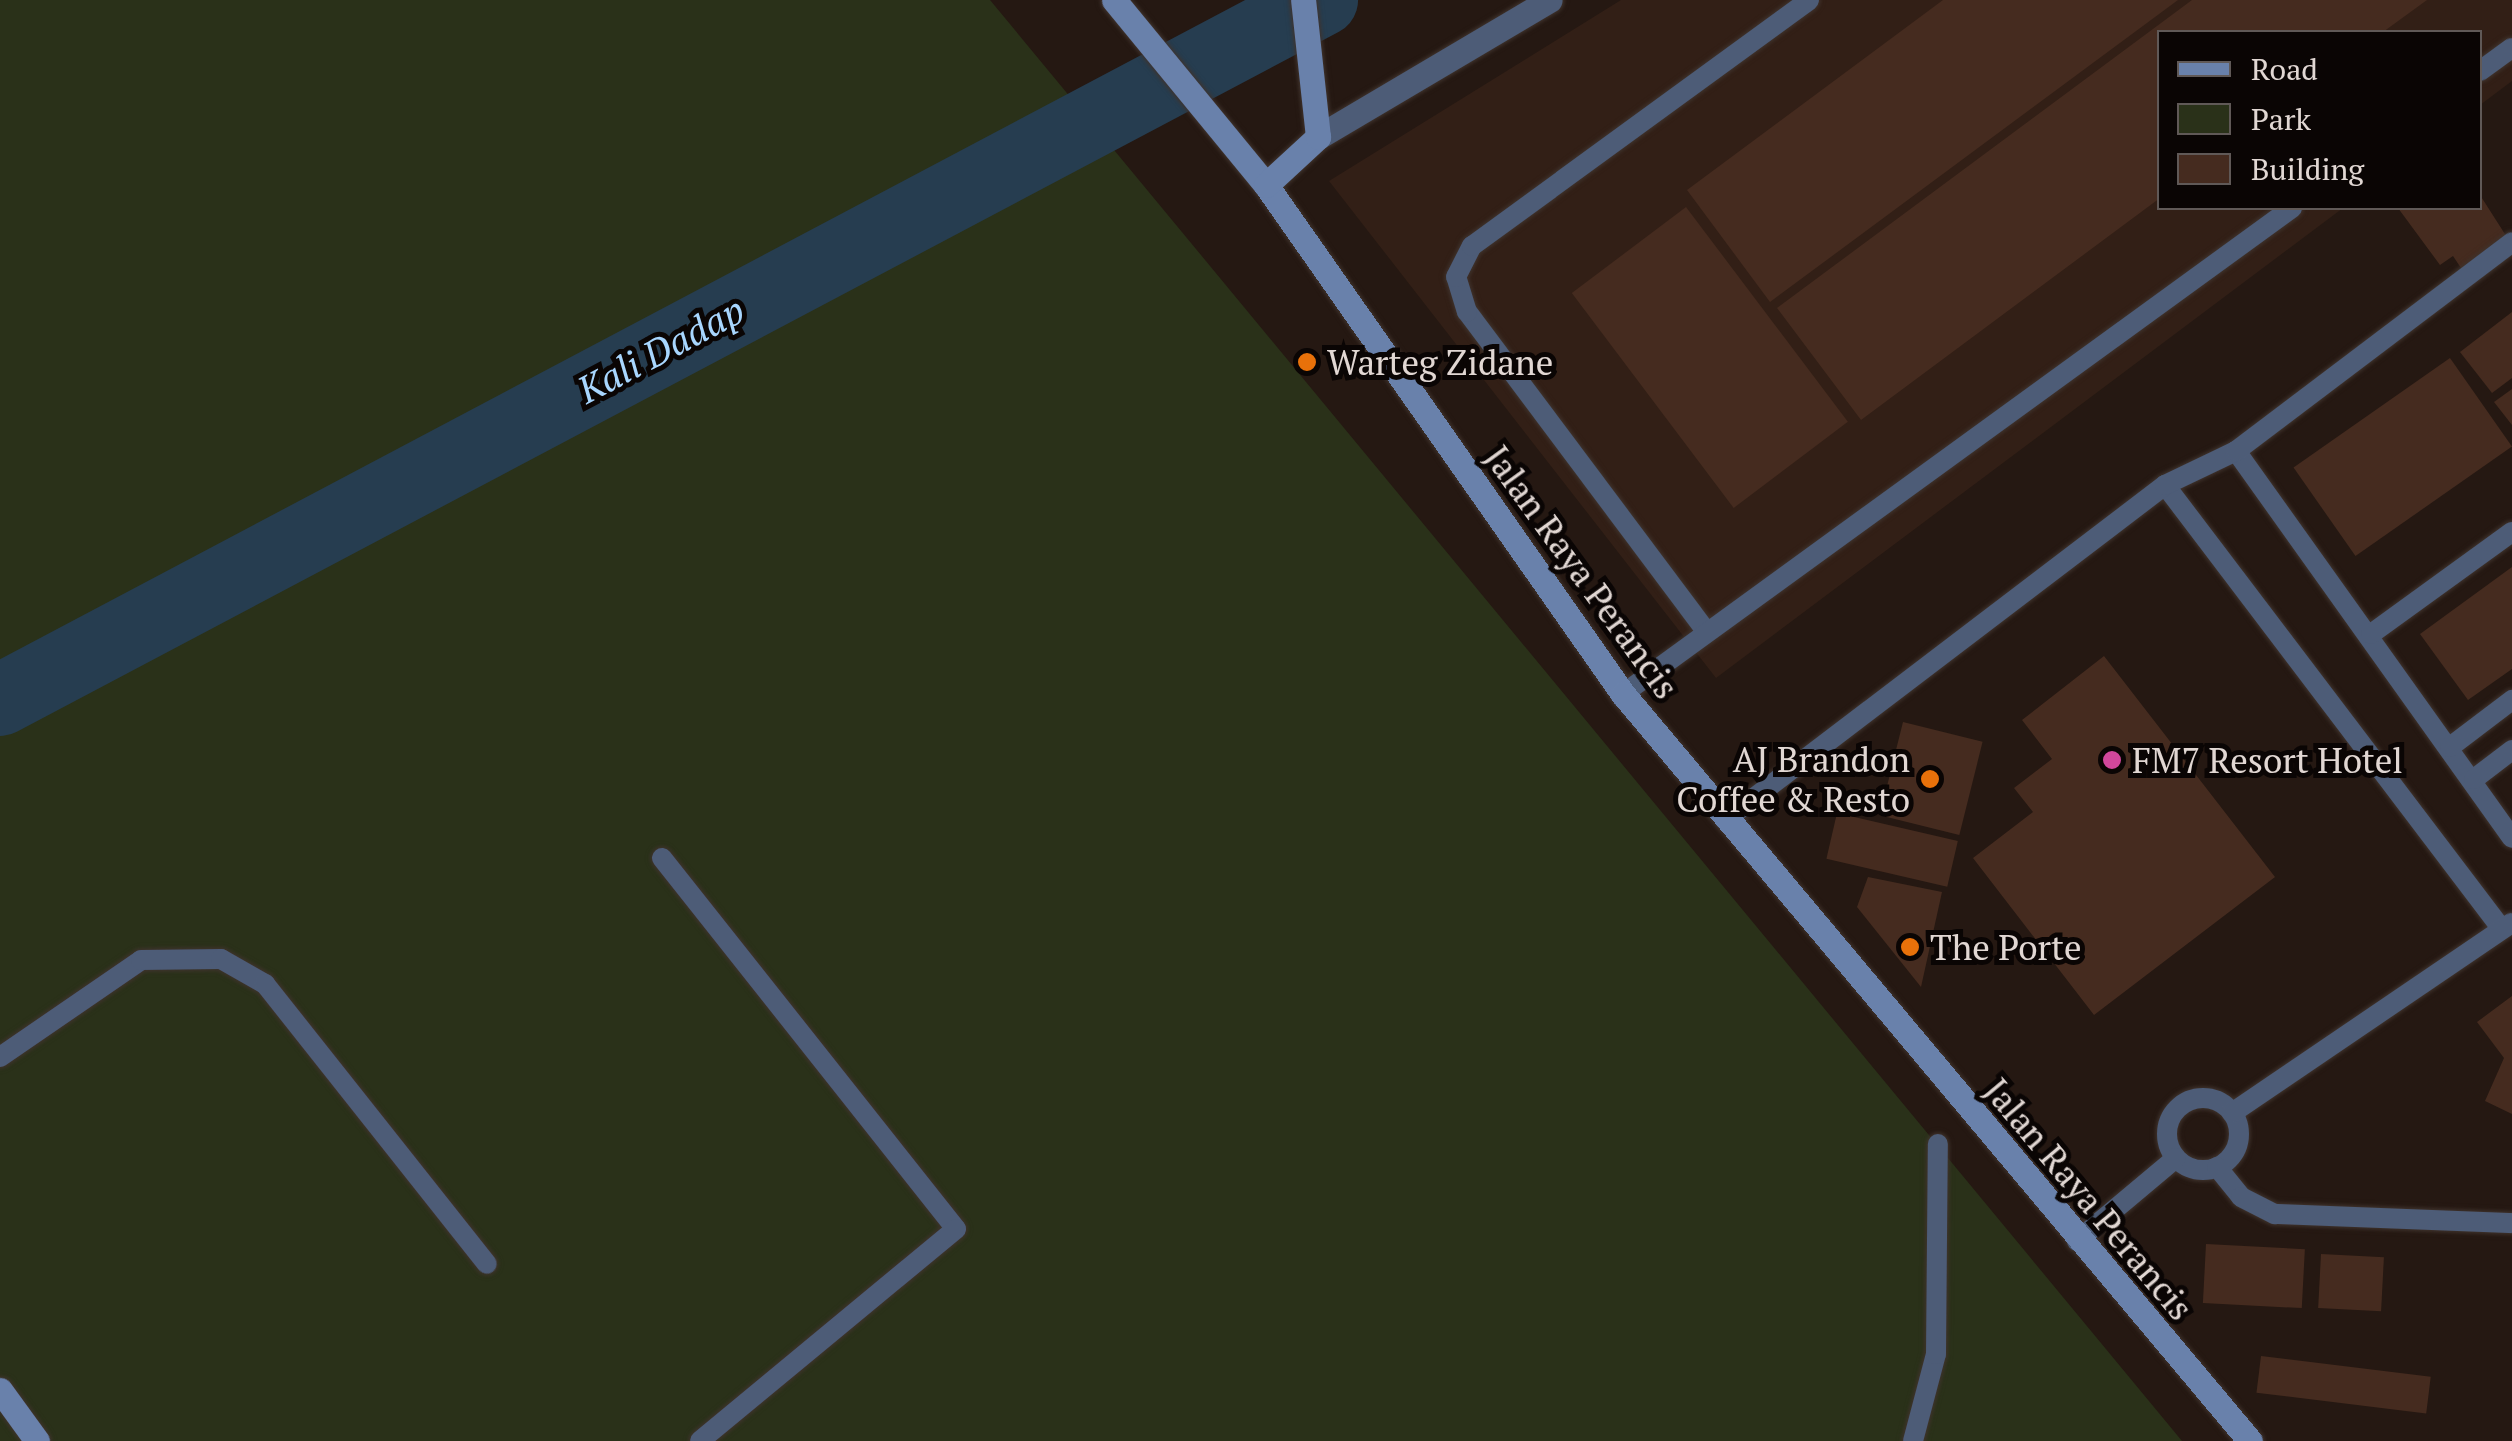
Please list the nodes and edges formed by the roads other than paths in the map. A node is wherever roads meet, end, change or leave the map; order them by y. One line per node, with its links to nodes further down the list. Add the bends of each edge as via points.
1 (1114, 0): 8 (street, Jalan Raya Perancis)
2 (1303, 0): 7 (street)
3 (1550, 0): 7 (street)
4 (1808, 0): 14 (lane, via 1472,246 1456,277 1466,312)
5 (2512, 48): 6 (lane)
6 (2482, 70)
7 (1318, 137): 8 (street)
8 (1266, 185): 16 (street, Jalan Raya Perancis)
9 (2289, 210): 14 (lane)
10 (2512, 242): 11 (lane)
11 (2236, 451): 12 (lane); 15 (lane)
12 (2165, 485): 21 (lane); 24 (lane)
13 (2512, 532): 15 (lane)
14 (1706, 631): 16 (lane)
15 (2371, 634): 18 (lane)
16 (1623, 694): 21 (street, Jalan Raya Perancis)
17 (2512, 700): 18 (lane)
18 (2450, 747): 20 (lane)
19 (2512, 750): 20 (lane)
20 (2474, 779): 22 (lane)
21 (1725, 820): 31 (street, Jalan Raya Perancis)
22 (2512, 838)
23 (662, 858): 35 (lane, via 956,1229)
24 (2506, 926): 26 (lane)
25 (0, 1056): 32 (lane, via 141,960 220,958 265,984)
26 (2232, 1113): 28 (lane, via 2213,1099 2180,1106 2167,1137); 29 (lane, via 2238,1143)
27 (1938, 1144): 36 (lane, via 1936,1354)
28 (2176, 1158): 29 (lane); 31 (lane)
29 (2217, 1168): 30 (lane, via 2241,1197 2275,1214)
30 (2512, 1223)
31 (2076, 1241): 37 (street, Jalan Raya Perancis)
32 (487, 1264)
33 (0, 1390): 34 (street)
34 (37, 1441)
35 (700, 1441)
36 (1913, 1441)
37 (2250, 1441)

